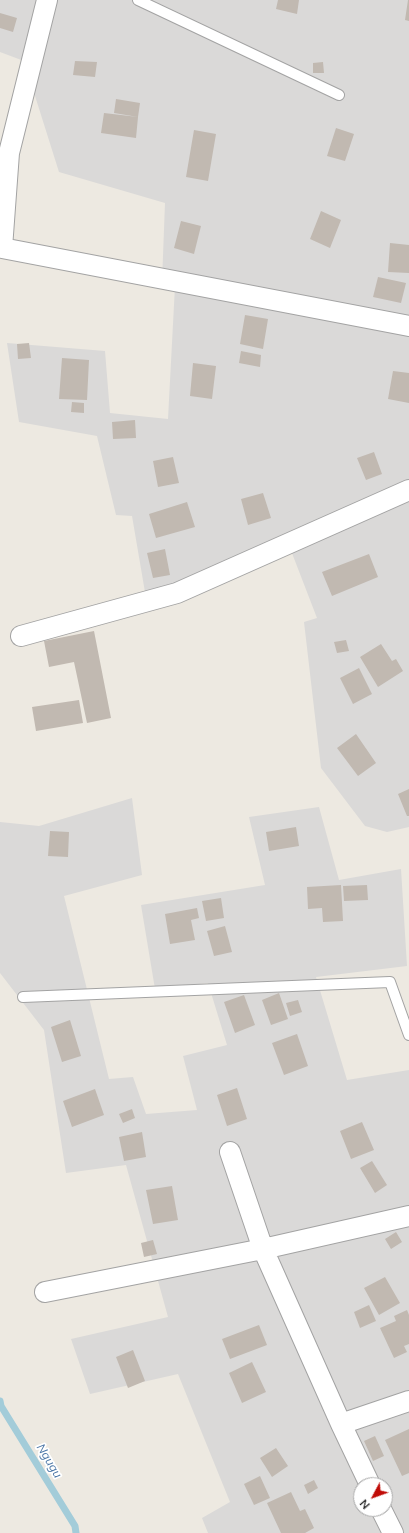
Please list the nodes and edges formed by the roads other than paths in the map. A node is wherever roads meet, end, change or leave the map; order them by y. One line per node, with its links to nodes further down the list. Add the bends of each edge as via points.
1 (47, 0): 4 (street, via 9,153 2,248)
2 (138, 0): 3 (lane)
3 (339, 95)
4 (409, 326)
5 (409, 490): 6 (street, via 177,593)
6 (21, 636)
7 (23, 997): 8 (lane, via 390,982)
8 (409, 1035)
9 (230, 1152): 11 (street)
10 (409, 1216): 11 (street)
11 (263, 1249): 12 (street); 14 (street)
12 (45, 1292)
13 (409, 1401): 14 (street)
14 (341, 1424): 15 (street)
15 (366, 1477)
16 (385, 1517): 17 (street)
17 (393, 1533)

